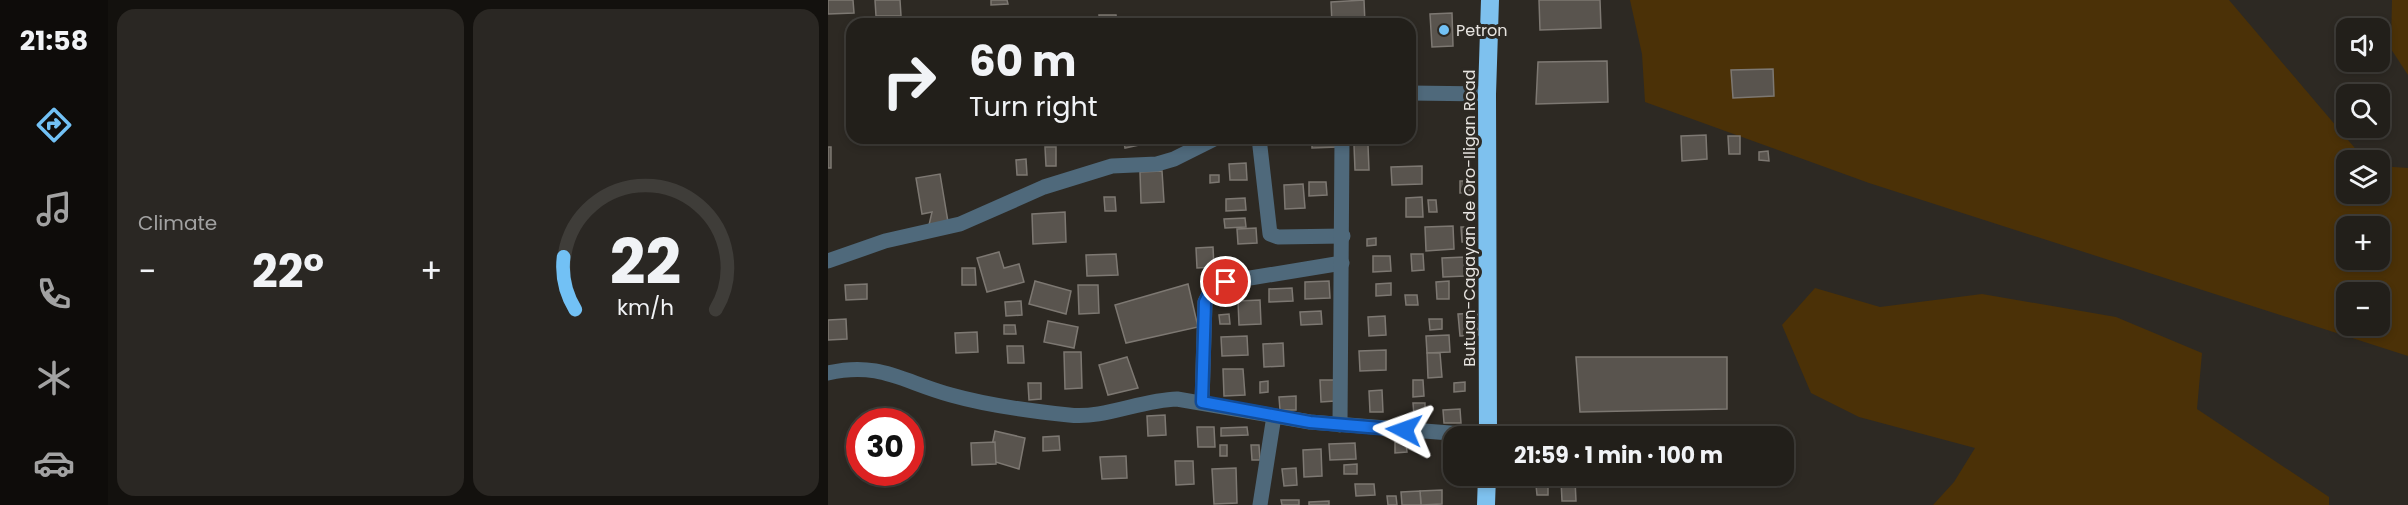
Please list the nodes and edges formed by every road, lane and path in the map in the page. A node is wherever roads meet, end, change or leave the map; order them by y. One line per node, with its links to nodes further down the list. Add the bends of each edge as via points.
1 (1490, 0): 3 (highway, Butuan-Cagayan de Oro-Iligan Road)
2 (1416, 93): 3 (street)
3 (1487, 94): 14 (highway, Butuan-Cagayan de Oro-Iligan Road)
4 (1204, 144): 8 (street, via 1157,164 1112,166 1044,187 960,224 885,241)
5 (1261, 144): 7 (street, via 1270,234)
6 (1342, 144): 7 (street)
7 (1343, 236): 9 (street)
8 (828, 261)
9 (1342, 263): 11 (street, via 1226,282 1212,288 1205,302); 13 (street)
10 (828, 373): 11 (street, via 867,368 998,406 1072,416 1155,399)
11 (1202, 402): 12 (street)
12 (1274, 416): 13 (street); 17 (street)
13 (1340, 425): 15 (street)
14 (1488, 426)
15 (1443, 433)
16 (1487, 486): 18 (highway)
17 (1260, 505)
18 (1486, 505)

